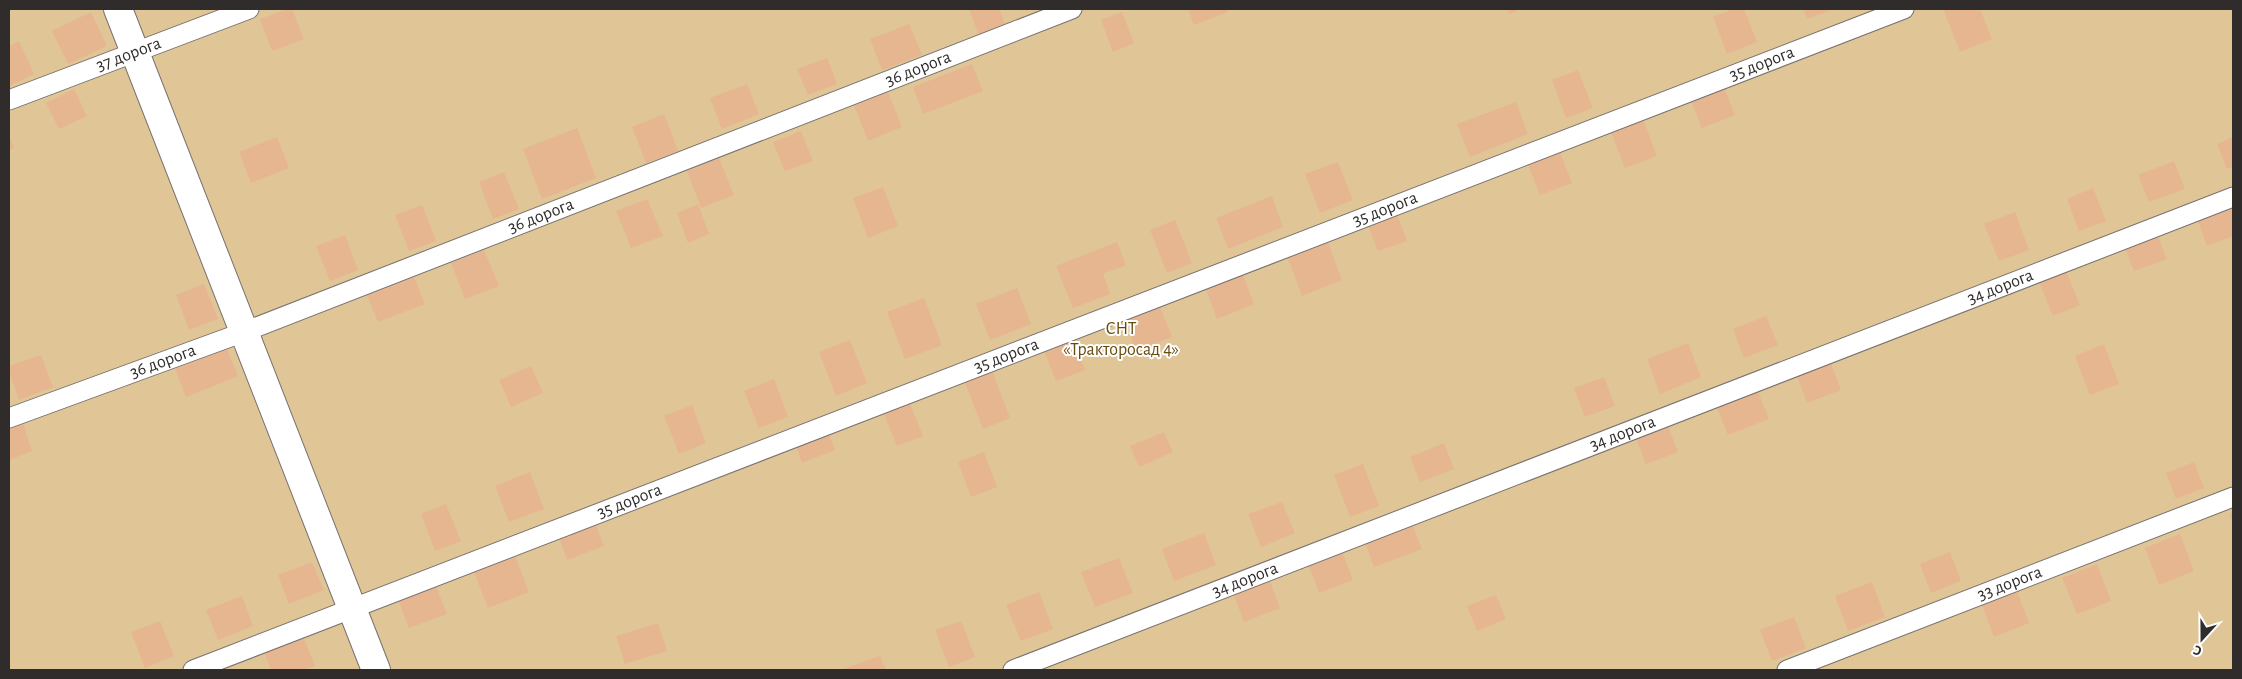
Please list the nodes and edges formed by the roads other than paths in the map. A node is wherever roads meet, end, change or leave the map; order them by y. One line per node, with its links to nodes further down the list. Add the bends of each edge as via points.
1 (118, 9): 5 (street)
2 (248, 9): 5 (lane, 37 дорога)
3 (1072, 9): 8 (lane, 36 дорога)
4 (1904, 9): 11 (lane, 35 дорога)
5 (135, 52): 6 (lane, 37 дорога); 8 (street)
6 (9, 100)
7 (2233, 197): 14 (lane, 34 дорога)
8 (244, 332): 9 (lane, 36 дорога); 11 (street)
9 (9, 418)
10 (2233, 498): 15 (lane, 33 дорога)
11 (352, 608): 12 (lane, 35 дорога); 13 (street)
12 (193, 670)
13 (376, 670)
14 (1013, 670)
15 (1787, 670)

